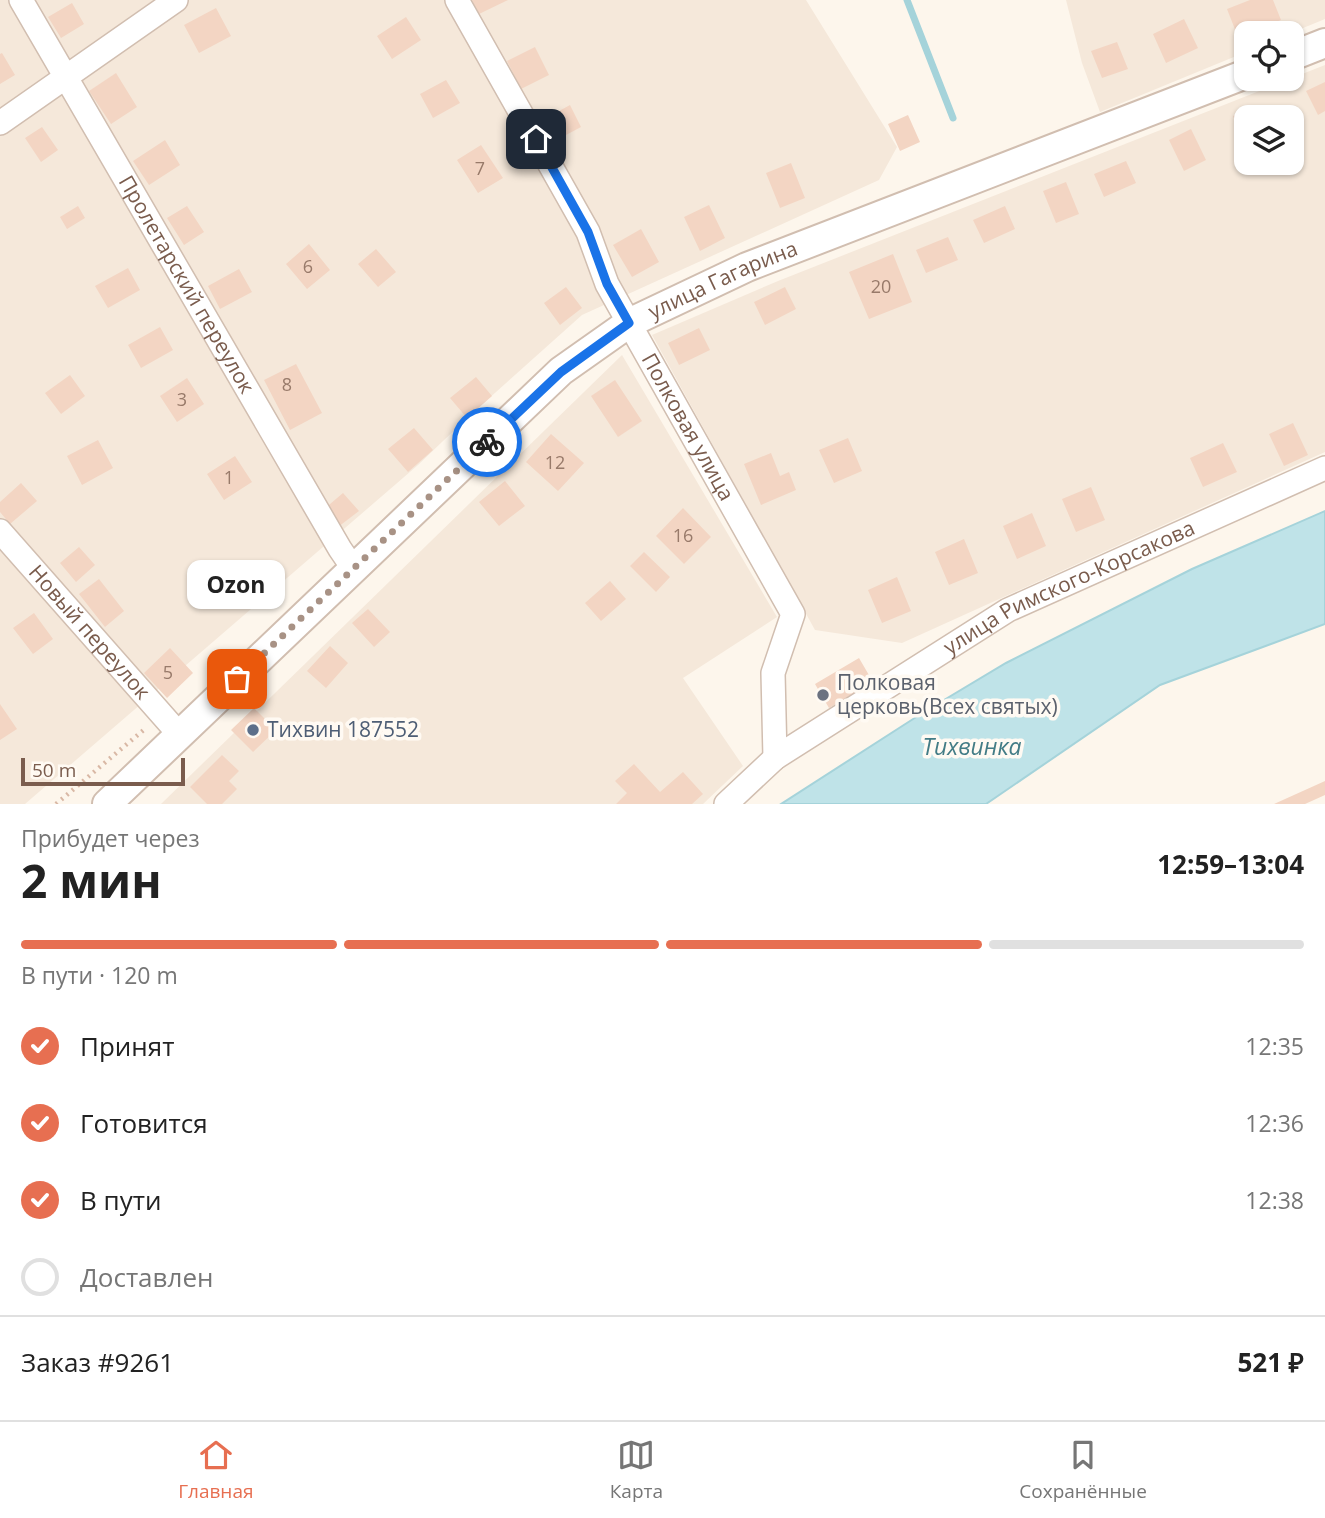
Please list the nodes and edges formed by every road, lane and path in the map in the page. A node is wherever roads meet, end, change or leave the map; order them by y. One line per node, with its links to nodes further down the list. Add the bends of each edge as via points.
1 (21, 0): 6 (street, Пролетарский переулок)
2 (176, 0): 6 (street)
3 (457, 0): 9 (street, Полковая улица, via 588,232 607,284)
4 (1325, 43): 5 (street)
5 (1304, 51)
6 (64, 77): 8 (street); 12 (street, Пролетарский переулок)
7 (1234, 79): 9 (street, улица Гагарина, via 747,267)
8 (0, 123)
9 (629, 323): 12 (street, улица Гагарина, via 561,372); 14 (street, Полковая улица, via 793,614 773,673)
10 (1325, 468): 14 (street, улица Римского-Корсакова, via 1008,610)
11 (0, 531): 13 (street, Новый переулок)
12 (353, 568): 13 (street, улица Гагарина)
13 (171, 724): 15 (path); 16 (street, улица Гагарина)
14 (775, 758): 17 (street, улица Римского-Корсакова)
15 (56, 804)
16 (107, 804)
17 (726, 804)

